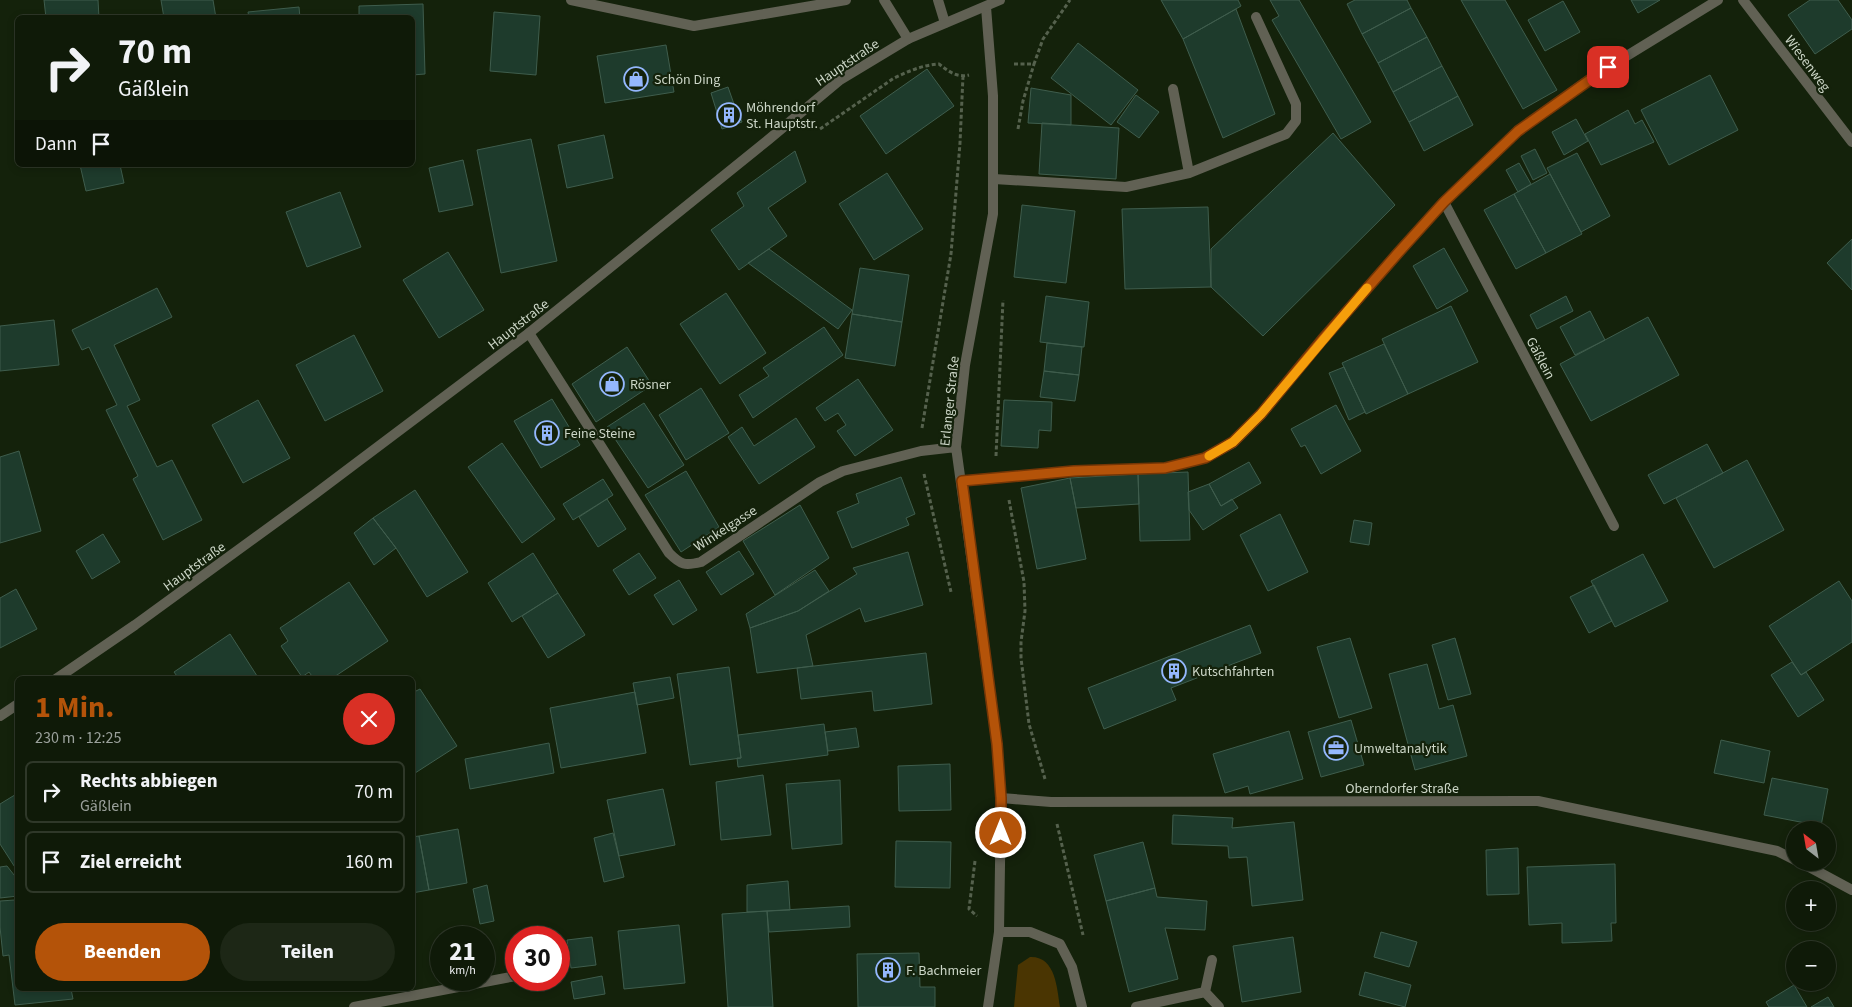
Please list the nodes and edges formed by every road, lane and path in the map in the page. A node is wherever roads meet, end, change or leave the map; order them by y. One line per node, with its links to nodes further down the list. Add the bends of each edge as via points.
1 (571, 0): 2 (street, via 694,26)
2 (846, 0)
3 (884, 0): 12 (street)
4 (938, 0): 11 (street)
5 (1000, 0): 9 (street, Hauptstraße)
6 (1070, 0): 13 (path, via 1043,39)
7 (1718, 0): 21 (street, via 1594,76 1525,126)
8 (1743, 0): 18 (street, Wiesenweg)
9 (986, 7): 11 (street, Hauptstraße); 14 (street, Erlanger Straße)
10 (1256, 17): 19 (street, via 1296,104 1296,121 1286,134)
11 (945, 23): 12 (street, Hauptstraße)
12 (908, 39): 23 (street, Hauptstraße, via 840,80)
13 (1034, 64): 14 (path, via 1005,64); 17 (path)
14 (990, 68): 16 (path, via 962,76 940,64 907,72); 20 (street, Erlanger Straße)
15 (1172, 89): 19 (street)
16 (816, 132)
17 (1017, 133)
18 (1852, 142)
19 (1189, 173): 20 (street, via 1126,187)
20 (994, 179): 24 (street, Erlanger Straße, via 993,214 966,365)
21 (1444, 202): 25 (street, via 1261,414 1233,442 1205,458 1165,468); 27 (street, Gäßlein)
22 (1003, 292): 25 (path, via 996,456)
23 (529, 333): 24 (street, Winkelgasse, via 669,553 678,562 689,565 701,562 820,482 843,471 921,451); 28 (street, Hauptstraße, via 316,494)
24 (956, 447): 26 (street, Erlanger Straße)
25 (1002, 477): 26 (street); 32 (path, via 1009,497 1024,582 1021,658 1029,724)
26 (962, 481): 31 (street, Erlanger Straße, via 997,744)
27 (1614, 526)
28 (60, 676)
29 (15, 706): 30 (street)
30 (0, 716)
31 (1001, 798): 32 (street, Oberndorfer Straße); 36 (street, Erlanger Straße)
32 (1051, 802): 33 (street, Oberndorfer Straße, via 1538,801); 37 (path, via 1083,935)
33 (1786, 856)
34 (1817, 871): 35 (street)
35 (1852, 890)
36 (998, 932): 37 (street, via 1030,932); 42 (street, Erlanger Straße)
37 (1060, 944): 43 (street, via 1072,967)
38 (1212, 960): 40 (street)
39 (505, 978): 41 (street)
40 (1205, 992): 44 (street); 45 (street)
41 (354, 1007)
42 (988, 1007)
43 (1082, 1007)
44 (1136, 1007)
45 (1219, 1007)

